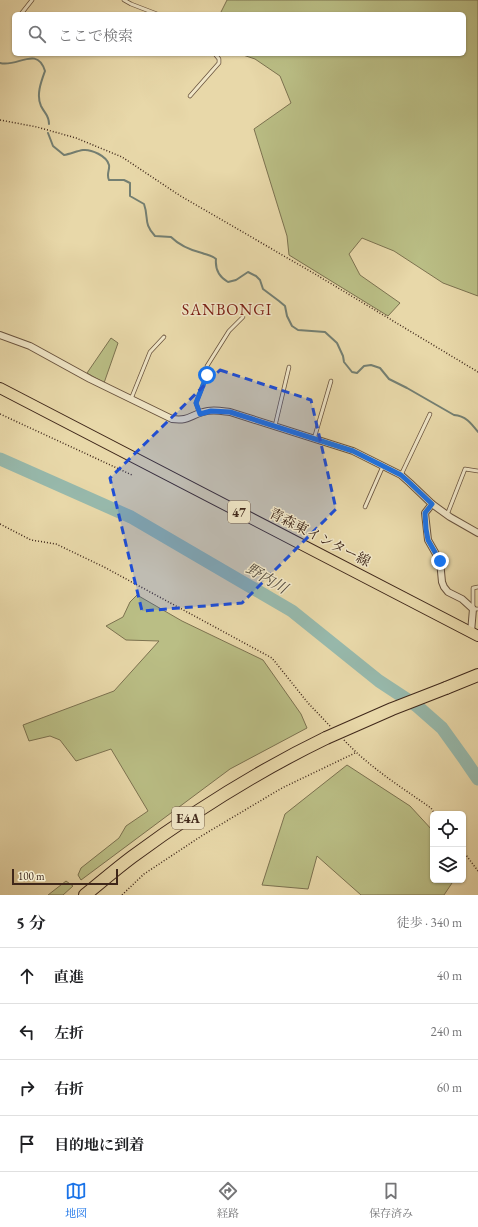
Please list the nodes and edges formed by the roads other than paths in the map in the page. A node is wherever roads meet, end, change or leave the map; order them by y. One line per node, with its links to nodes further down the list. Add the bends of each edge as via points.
1 (32, 0): 3 (lane)
2 (124, 0): 4 (lane)
3 (23, 12)
4 (152, 12)
5 (217, 56): 6 (lane, via 219,63)
6 (190, 96)
7 (243, 317): 14 (lane, via 229,331 207,366 207,375 196,403)
8 (0, 334): 13 (street, via 30,346)
9 (164, 337): 13 (lane, via 150,352)
10 (289, 367): 16 (lane)
11 (331, 381): 17 (lane)
12 (0, 388): 27 (main road, 青森東インター線 / 47)
13 (131, 399): 14 (street, via 172,418 187,419)
14 (200, 414): 16 (street, via 211,411 230,412)
15 (430, 414): 20 (lane)
16 (275, 426): 17 (street)
17 (314, 439): 18 (street, via 353,451)
18 (383, 466): 20 (street); 22 (lane)
19 (478, 470): 23 (lane, via 465,469)
20 (401, 475): 21 (street)
21 (432, 504): 23 (street); 26 (street, via 425,513 426,529 428,540 440,561 444,587)
22 (365, 507)
23 (447, 515): 24 (street)
24 (478, 533)
25 (478, 587): 26 (lane, via 473,588)
26 (476, 609): 27 (street)
27 (474, 634)
28 (478, 675): 29 (highway, E4A, bridge, via 330,734 299,751 188,817)
29 (85, 895)

